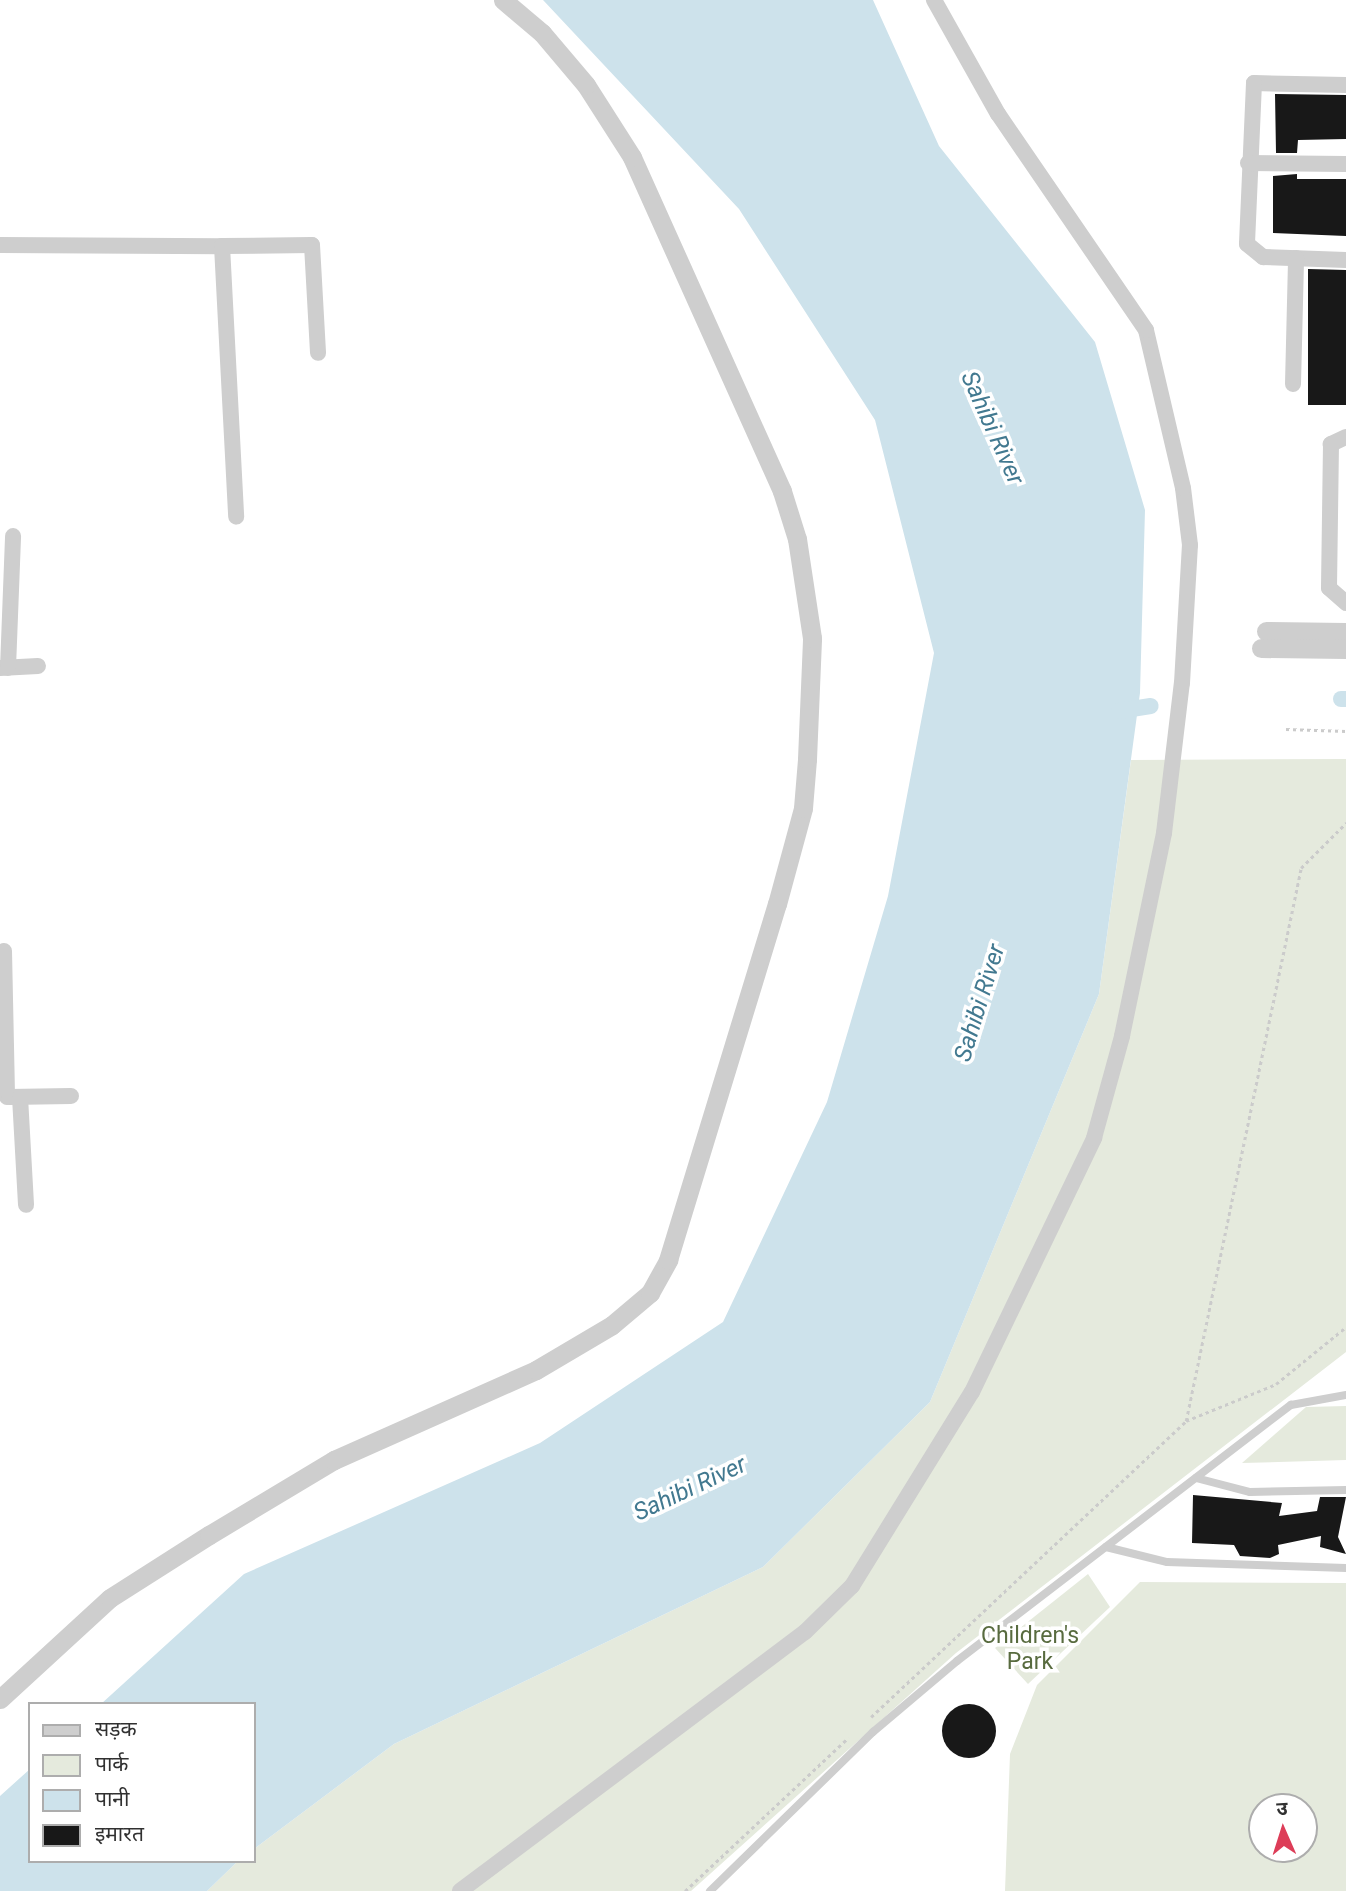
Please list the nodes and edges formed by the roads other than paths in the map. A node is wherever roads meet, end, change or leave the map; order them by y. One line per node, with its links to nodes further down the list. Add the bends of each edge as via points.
1 (503, 0): 29 (street, via 577,75 632,156 782,491 797,539 812,638 807,759 803,808 778,904 668,1260 650,1293 612,1325 536,1370 334,1460 209,1535 110,1598)
2 (934, 0): 30 (street, via 998,114 1146,330 1183,488 1190,545 1182,683 1164,833 1122,1036 1094,1138 972,1392 852,1586 805,1632)
3 (1346, 85): 4 (street, via 1254,83)
4 (1248, 163): 5 (street); 8 (street, via 1250,251)
5 (1346, 164)
6 (0, 245): 7 (street)
7 (222, 246): 10 (street, via 312,244); 13 (street)
8 (1296, 258): 9 (street); 11 (street)
9 (1346, 260)
10 (318, 353)
11 (1293, 384)
12 (1346, 437): 15 (street, via 1332,444 1329,588)
13 (236, 517)
14 (13, 536): 19 (street)
15 (1346, 603)
16 (1346, 632): 17 (street, via 1264,640)
17 (1346, 649)
18 (38, 666): 19 (street)
19 (4, 668)
20 (4, 951): 21 (street)
21 (9, 1097): 22 (street); 23 (street)
22 (71, 1097)
23 (26, 1205)
24 (1346, 1395): 25 (lane, via 1291,1405)
25 (1196, 1478): 26 (lane, via 1250,1492); 27 (lane)
26 (1346, 1490)
27 (1106, 1547): 28 (lane, via 1167,1562); 31 (lane, via 873,1732)
28 (1346, 1568)
29 (0, 1699)
30 (460, 1891)
31 (710, 1891)

